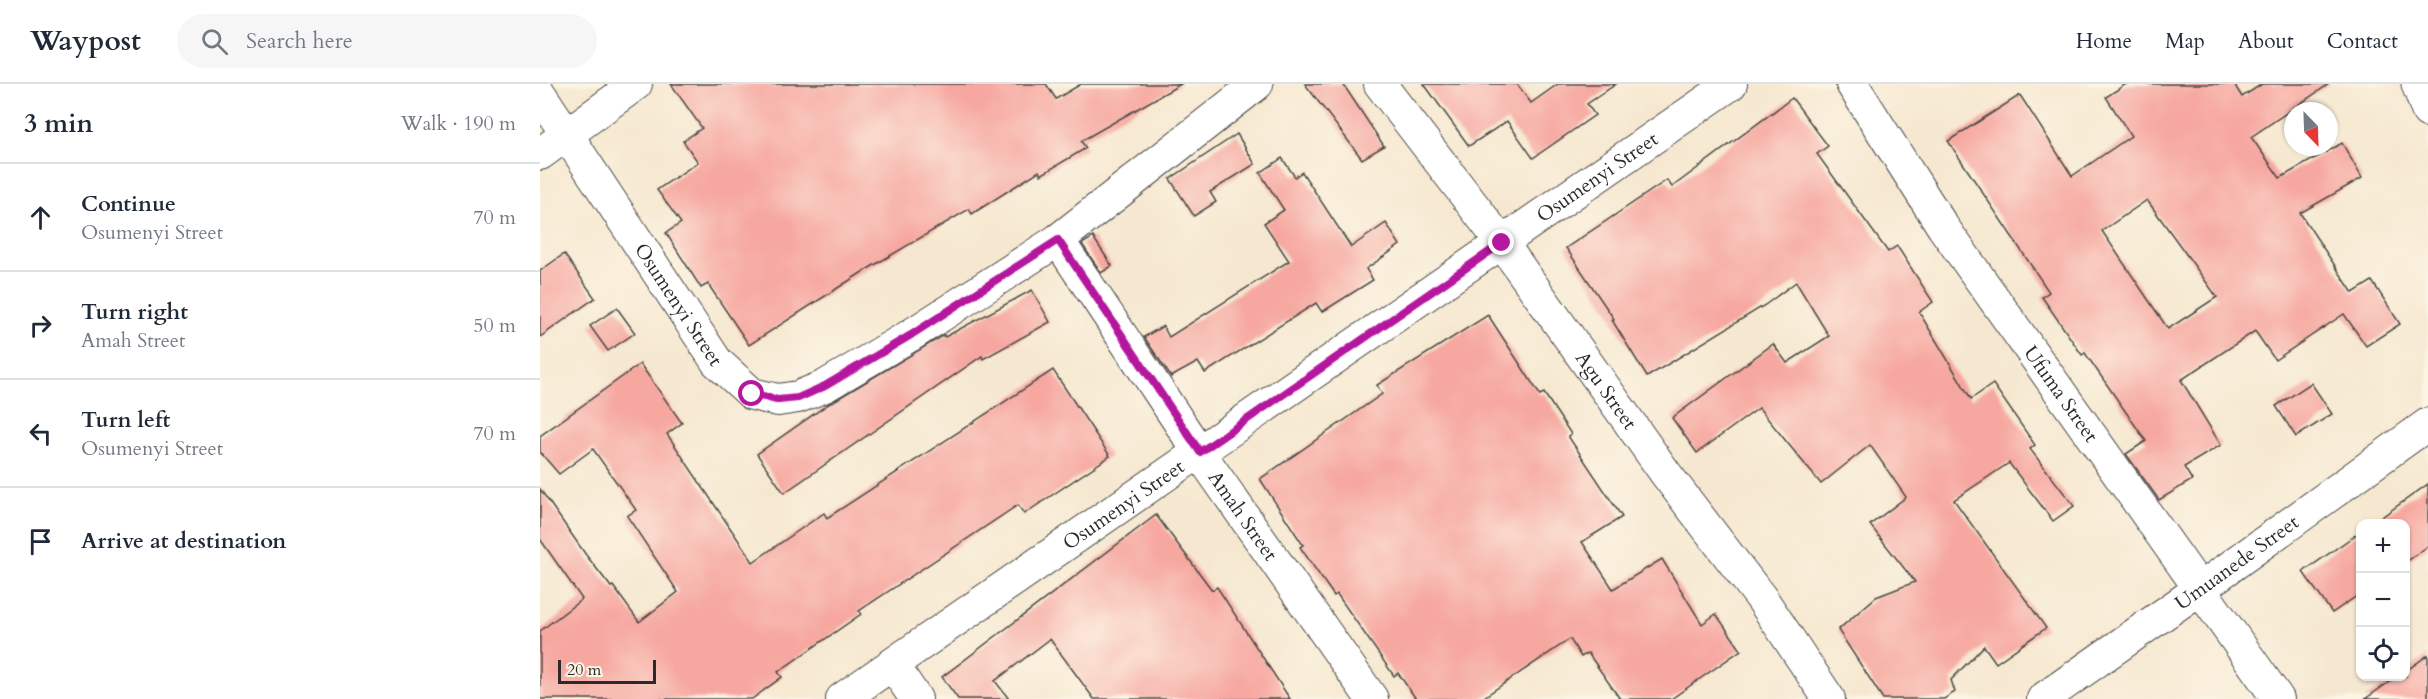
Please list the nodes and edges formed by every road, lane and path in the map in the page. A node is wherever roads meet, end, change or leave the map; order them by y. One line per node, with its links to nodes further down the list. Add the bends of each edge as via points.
1 (636, 84): 9 (street)
2 (1257, 84): 11 (street, Osumenyi Street)
3 (1380, 84): 12 (street, Agu Street)
4 (1731, 84): 12 (street, Osumenyi Street)
5 (1852, 84): 15 (street, Ufuma Street, via 1943,227)
6 (2418, 84): 8 (main road)
7 (540, 94): 9 (street, Osumenyi Street)
8 (2428, 111)
9 (566, 133): 10 (street); 11 (street, Osumenyi Street, via 717,362 752,394 778,400 798,398 825,386)
10 (540, 154)
11 (1058, 240): 14 (street, Amah Street)
12 (1502, 243): 14 (street, Osumenyi Street); 20 (street, Agu Street, via 1666,474 1762,599)
13 (2428, 424): 15 (street, Umuanede Street)
14 (1200, 452): 16 (street, Osumenyi Street); 19 (street, Amah Street)
15 (2201, 588): 21 (street, Umuanede Street); 22 (street, Ufuma Street)
16 (893, 665): 17 (street, Osumenyi Street); 18 (street)
17 (842, 699)
18 (916, 699)
19 (1372, 699)
20 (1829, 699)
21 (2043, 699)
22 (2278, 699)

